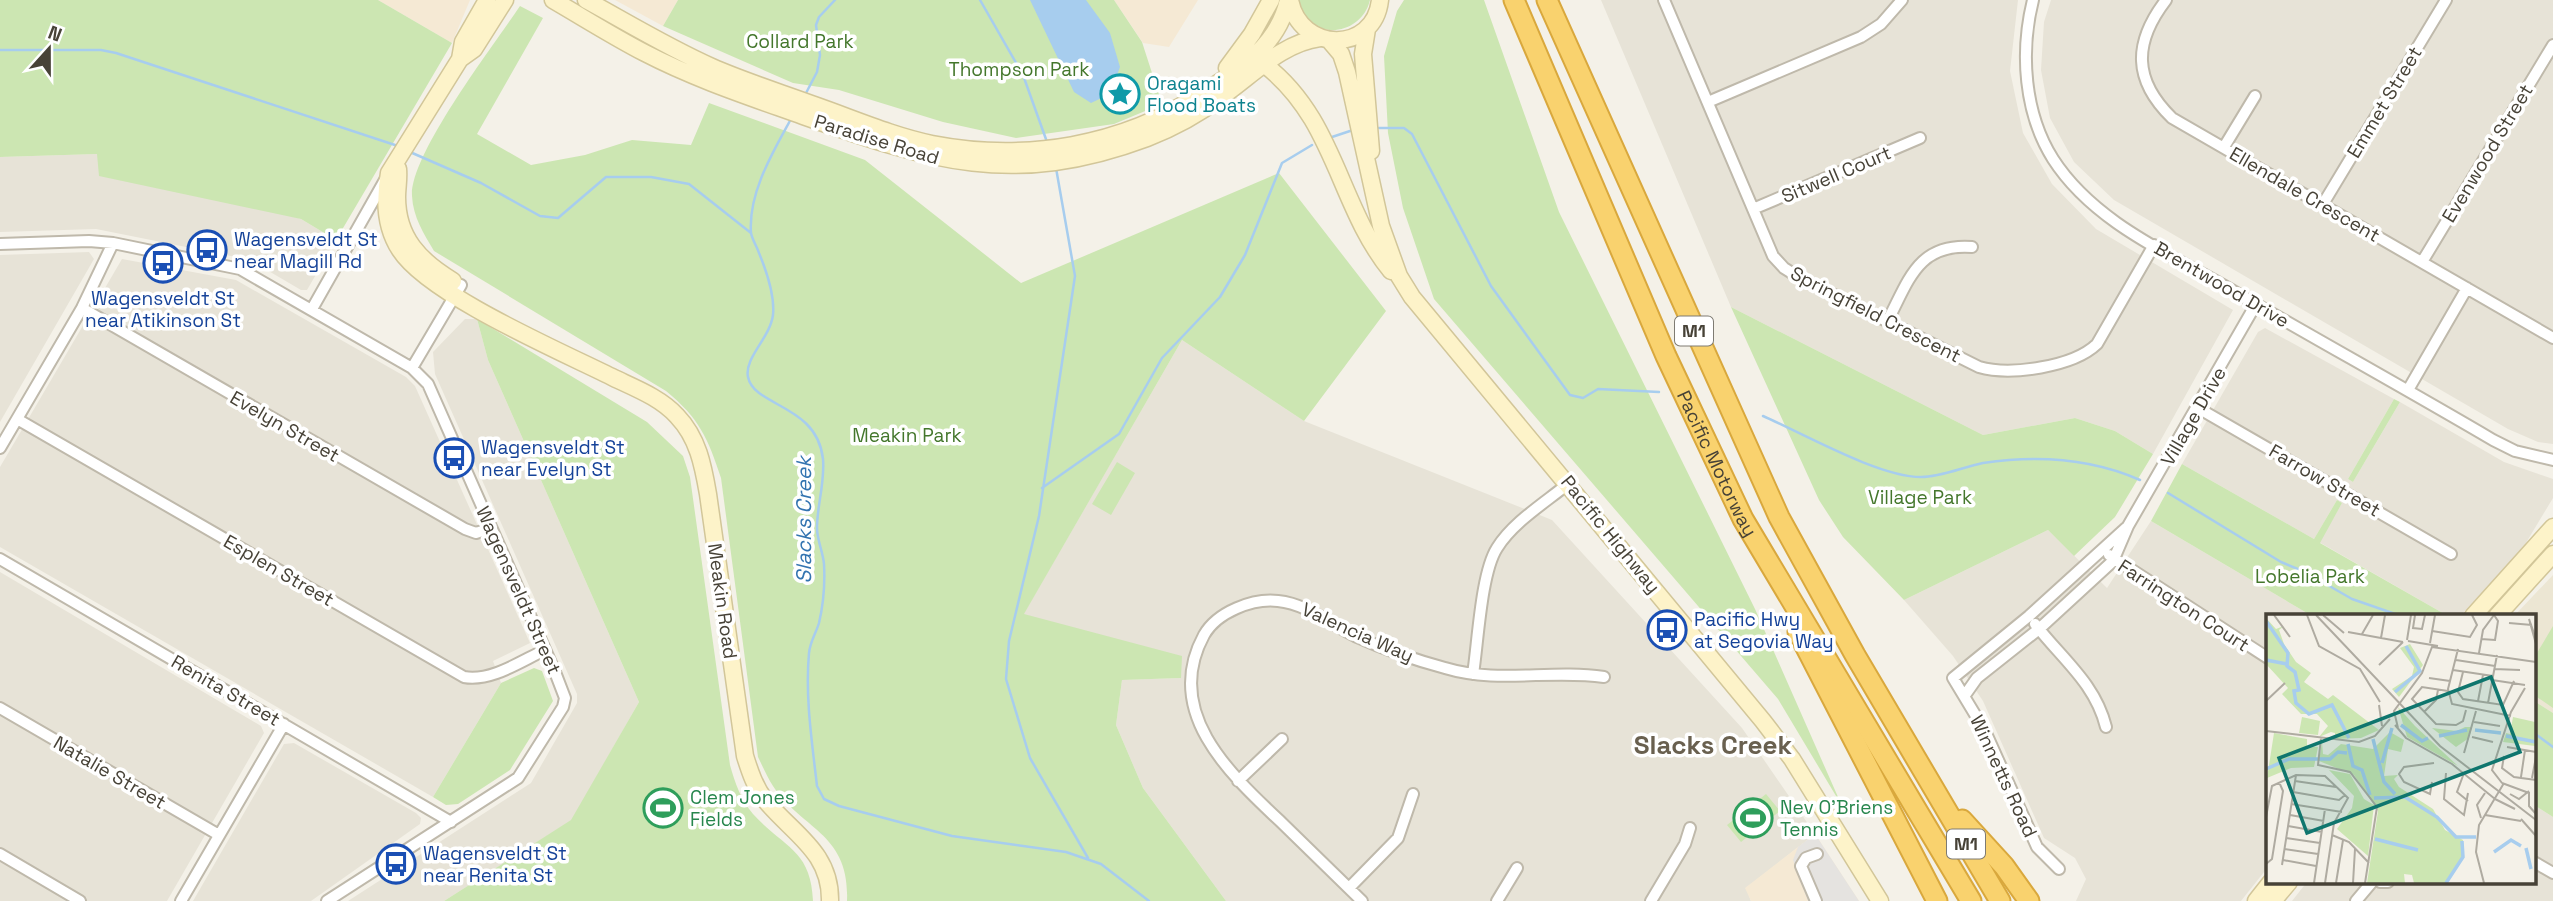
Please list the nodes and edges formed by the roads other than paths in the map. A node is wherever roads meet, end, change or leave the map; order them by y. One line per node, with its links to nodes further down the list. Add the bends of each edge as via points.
1 (478, 0): 16 (main road)
2 (488, 0): 16 (main road, Meakin Road)
3 (505, 0): 20 (main road, Meakin Road, via 474,49)
4 (553, 0): 24 (main road, Paradise Road, via 645,53)
5 (586, 0): 24 (main road, Paradise Road)
6 (1271, 0): 22 (main road, via 1238,55)
7 (1289, 0): 18 (main road, via 1303,28); 22 (main road, Paradise Road, via 1280,27 1266,46)
8 (1380, 0): 17 (main road, Pacific Highway)
9 (1514, 0): 53 (highway, Pacific Motorway / M1, via 1666,356)
10 (1547, 0): 77 (highway, Pacific Motorway / M1, via 1779,517)
11 (1664, 0): 25 (street, Springfield Crescent)
12 (1902, 0): 25 (street, via 1881,24 1861,37)
13 (2034, 0): 35 (street, Brentwood Drive, via 2025,69 2039,128 2052,158 2094,207)
14 (2166, 0): 27 (street, Ellendale Crescent, via 2147,29 2141,49 2147,87 2172,118)
15 (2446, 0): 31 (street, Emmet Street)
16 (473, 25): 20 (main road, Meakin Road)
17 (1367, 29): 18 (main road, Paradise Road, via 1343,40); 29 (main road, Pacific Highway, via 1363,54)
18 (1325, 40): 21 (main road, Paradise Road, via 1296,44); 29 (main road, Pacific Highway, via 1341,54)
19 (2553, 45): 37 (street, Evenwood Street)
20 (460, 59): 30 (main road, Meakin Road)
21 (1265, 65): 28 (main road, Paradise Road, via 1175,126); 38 (main road, via 1297,94 1312,116 1371,242 1390,271)
22 (1209, 89): 28 (main road, Paradise Road)
23 (2255, 96): 27 (street)
24 (781, 100): 28 (main road, Paradise Road, via 913,154 953,162)
25 (1708, 102): 32 (street, Springfield Crescent)
26 (1920, 138): 32 (street, Sitwell Court)
27 (2224, 147): 31 (street, Ellendale Crescent)
28 (1092, 149)
29 (1368, 159): 38 (main road, Pacific Highway, via 1377,211)
30 (393, 167): 40 (main road, Meakin Road, via 386,205 394,239 416,269); 43 (street)
31 (2323, 204): 37 (street, Ellendale Crescent)
32 (1752, 209): 44 (street, Springfield Crescent, via 1773,256 1784,268)
33 (113, 243): 34 (street, Wagensveldt Street); 42 (street); 43 (street, Wagensveldt Street, via 240,269)
34 (0, 244)
35 (2154, 245): 41 (street, Brentwood Drive); 44 (street, Springfield Crescent, via 2097,344 2086,355 2068,362 1995,372)
36 (1972, 247): 44 (street, via 1956,246 1926,257 1916,266)
37 (2422, 262): 39 (street, Ellendale Crescent)
38 (1399, 276): 52 (main road, Pacific Highway, via 1426,317)
39 (2467, 288): 45 (street, Ellendale Crescent); 47 (street)
40 (458, 290): 46 (street); 95 (main road, Meakin Road, via 557,349 663,403 691,433 708,494 745,756 764,798 810,843 825,866)
41 (2256, 304): 47 (street, Brentwood Drive); 48 (street, Village Drive)
42 (82, 308): 49 (street); 56 (street, Evelyn Street, via 465,530 476,533)
43 (312, 309): 46 (street, Wagensveldt Street)
44 (1888, 320)
45 (2553, 338)
46 (412, 368): 56 (street, Wagensveldt Street, via 428,384)
47 (2408, 390): 51 (street, Brentwood Drive, via 2515,451)
48 (2198, 408): 54 (street, Village Drive); 58 (street, Farrow Street)
49 (18, 419): 50 (street); 66 (street, Esplen Street, via 464,677 487,676)
50 (0, 448)
51 (2553, 460)
52 (1569, 483): 68 (street, via 1497,548 1489,565); 100 (main road, Pacific Highway, via 1792,759)
53 (1743, 519): 101 (highway, via 1831,702); 102 (highway, Pacific Motorway / M1)
54 (2128, 526): 57 (street, Village Drive); 61 (street, Village Drive)
55 (2553, 527): 62 (main road)
56 (491, 528): 66 (street, Wagensveldt Street)
57 (2102, 548): 61 (street, Farrington Court); 64 (street, Village Drive)
58 (2451, 554)
59 (2553, 554): 63 (main road)
60 (0, 559): 73 (street, Renita Street)
61 (2113, 561): 65 (street, Village Drive); 67 (street, Farrington Court)
62 (2475, 614)
63 (2499, 614)
64 (2029, 616): 65 (street); 70 (street, Village Drive)
65 (2039, 629): 71 (street, Village Drive, via 1977,678); 74 (street, via 2087,683 2101,706)
66 (545, 650): 79 (street, Wagensveldt Street, via 563,692 563,707 524,772)
67 (2266, 657)
68 (1473, 674): 69 (street, Valencia Way); 76 (street, Valencia Way, via 1375,644 1293,604 1259,602 1238,608 1208,629 1191,662 1190,689 1210,744)
69 (1604, 677)
70 (1953, 680): 71 (street, Winnetts Road)
71 (1965, 695): 86 (street, Winnetts Road, via 2037,847)
72 (0, 708): 81 (street, Natalie Street)
73 (284, 724): 79 (street, Renita Street); 81 (street)
74 (2106, 727)
75 (1282, 738): 76 (street)
76 (1238, 781): 91 (street, Valencia Way)
77 (1933, 788): 103 (highway, Pacific Motorway / M1); 104 (highway, via 2004,866)
78 (1413, 794): 91 (street, via 1398,838)
79 (451, 821): 94 (street, Wagensveldt Street)
80 (1690, 828): 98 (street)
81 (219, 835): 93 (street)
82 (0, 854): 92 (street)
83 (1817, 854): 99 (street, via 1801,866)
84 (2536, 863): 87 (street)
85 (1517, 868): 97 (street)
86 (2059, 869)
87 (2553, 873)
88 (2269, 884): 105 (main road)
89 (2287, 884): 106 (main road)
90 (2370, 884): 107 (street)
91 (1349, 888): 96 (street, Valencia Way)
92 (80, 901)
93 (181, 901)
94 (327, 901)
95 (830, 901)
96 (1362, 901)
97 (1497, 901)
98 (1651, 901)
99 (1816, 901)
100 (1880, 901)
101 (1937, 901)
102 (1971, 901)
103 (2000, 901)
104 (2029, 901)
105 (2256, 901)
106 (2273, 901)
107 (2356, 901)

